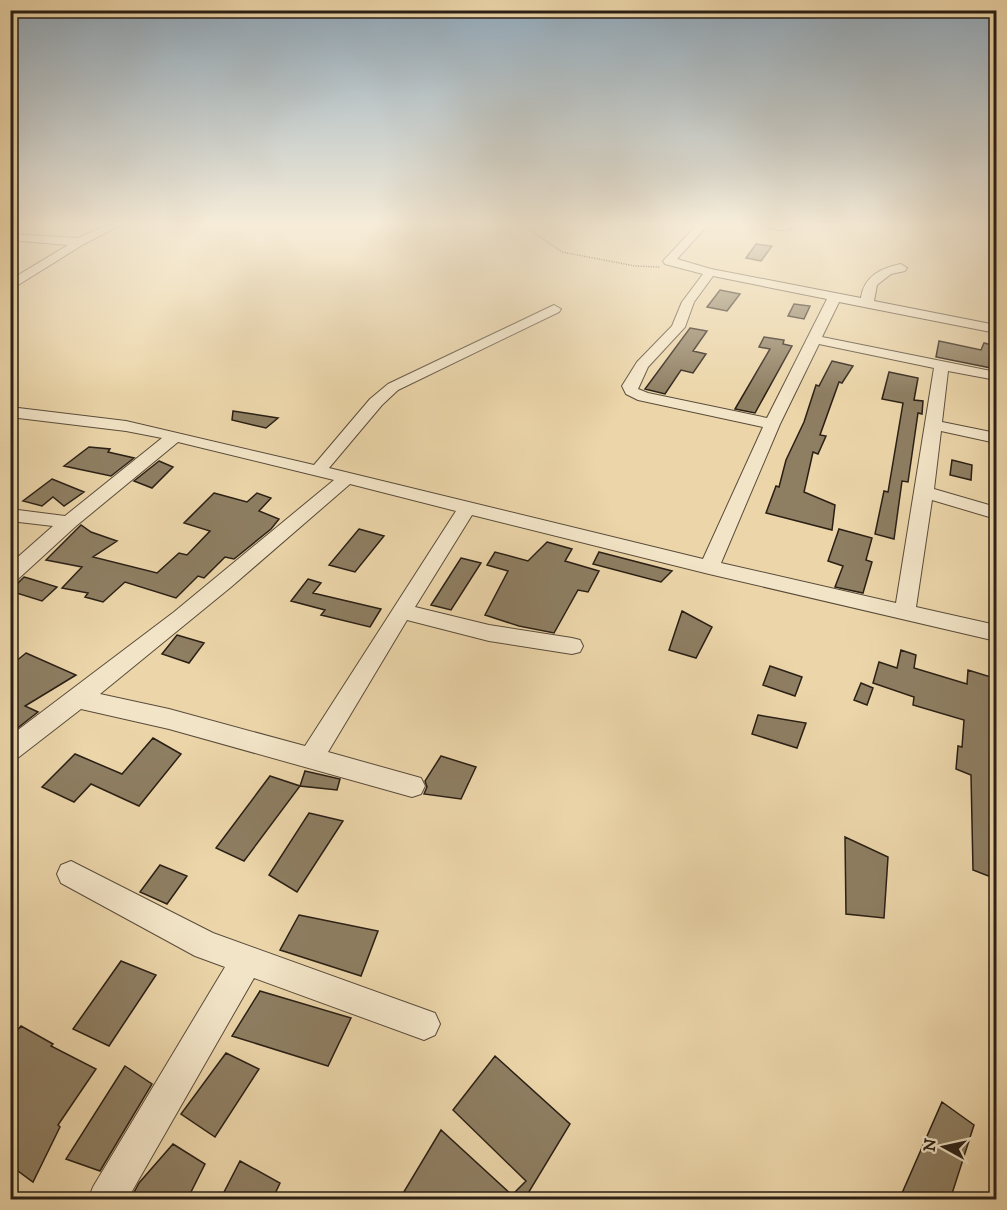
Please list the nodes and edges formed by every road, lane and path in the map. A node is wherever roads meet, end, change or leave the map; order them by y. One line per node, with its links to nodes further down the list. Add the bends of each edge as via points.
1 (703, 281): 12 (street, via 688,302 678,327 642,365 630,386 631,392)
2 (757, 281): 4 (street)
3 (872, 281): 5 (street, via 867,292)
4 (835, 297): 5 (street); 8 (street)
5 (868, 304): 7 (street)
6 (554, 309): 16 (street, via 393,387)
7 (996, 329)
8 (814, 339): 9 (street); 12 (street)
9 (942, 366): 10 (street); 13 (street)
10 (996, 376)
11 (10, 412): 14 (street)
12 (772, 424): 23 (street)
13 (934, 425): 15 (street); 18 (street)
14 (175, 436): 16 (street); 22 (street)
15 (996, 438)
16 (319, 470): 17 (street)
17 (348, 477): 19 (street); 29 (street, via 270,546)
18 (924, 492): 20 (street); 26 (street)
19 (468, 507): 23 (street); 25 (street)
20 (996, 513)
21 (10, 515): 22 (street)
22 (69, 522): 24 (street)
23 (709, 567): 26 (street)
24 (10, 575)
25 (402, 611): 28 (street, via 489,633); 31 (street)
26 (905, 611): 27 (street)
27 (996, 633)
28 (572, 646)
29 (79, 699): 30 (street); 31 (street)
30 (10, 750)
31 (312, 757): 32 (street)
32 (412, 786)
33 (71, 874): 34 (street, via 206,945)
34 (247, 960): 35 (street); 36 (street)
35 (424, 1024)
36 (106, 1200)

